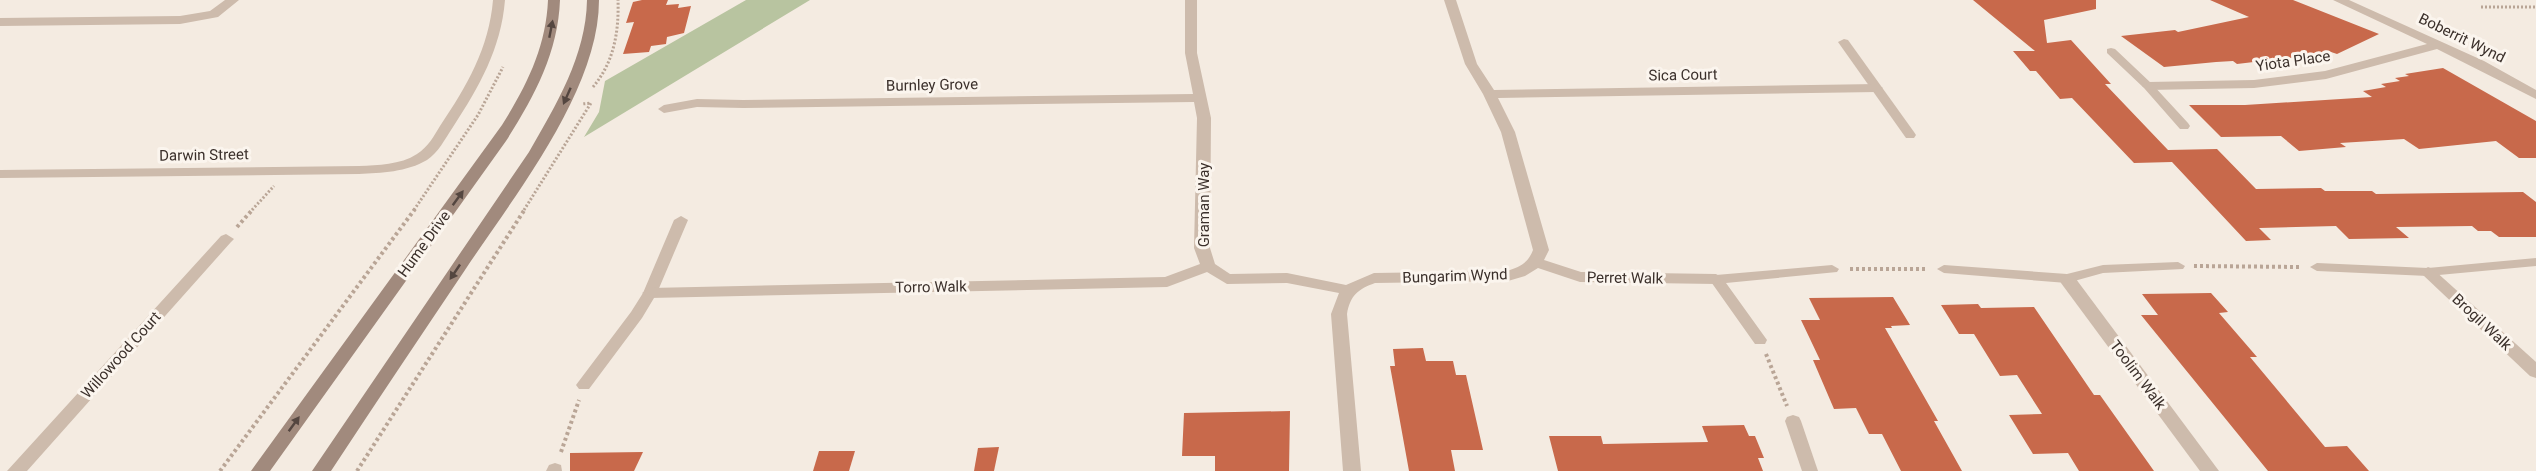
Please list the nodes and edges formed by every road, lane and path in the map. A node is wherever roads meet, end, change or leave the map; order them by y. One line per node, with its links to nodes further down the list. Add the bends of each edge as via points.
1 (233, 0): 11 (street, via 214,14 180,20)
2 (499, 0): 27 (street, Darwin Street, via 489,53 468,95 423,156 378,170)
3 (554, 0): 50 (street, Hume Drive, one-way to 3, via 517,113 550,37)
4 (593, 0): 51 (street, one-way to 51, via 583,57 536,152)
5 (618, 0): 18 (path, via 611,60)
6 (1191, 0): 22 (street, Graman Way, via 1191,53)
7 (1450, 0): 20 (street, via 1471,64)
8 (2338, 0): 13 (street, Boberrit Wynd)
9 (2481, 7): 10 (path)
10 (2536, 7)
11 (0, 22)
12 (1844, 42): 17 (lane)
13 (2439, 45): 16 (street, Yiota Place, via 2326,75 2254,84); 21 (street, Boberrit Wynd)
14 (2112, 51): 16 (lane)
15 (505, 62): 49 (path, via 478,115 430,189)
16 (2148, 87): 25 (lane)
17 (1877, 88): 20 (street, Sica Court); 26 (lane)
18 (591, 89)
19 (588, 94): 52 (path, via 584,103 591,103 571,139)
20 (1490, 94): 32 (street, via 1508,132 1541,250)
21 (2536, 95)
22 (1200, 98): 23 (street, Burnley Grove); 33 (street, Graman Way, via 1204,118 1202,248)
23 (743, 104): 24 (lane, Burnley Grove, via 697,103)
24 (664, 109)
25 (2184, 126)
26 (1911, 135)
27 (288, 170): 28 (street, Darwin Street); 30 (path)
28 (0, 174)
29 (681, 220): 42 (lane)
30 (226, 239): 48 (street, Willowood Court)
31 (2536, 262): 38 (lane, Brogil Walk)
32 (1537, 263): 39 (street, Perret Walk, via 1580,277); 41 (street, Bungarim Wynd, via 1508,276 1374,278)
33 (1208, 266): 41 (street, Graman Way, via 1227,279 1287,278); 42 (street, Torro Walk, via 1167,282)
34 (2178, 266): 35 (path); 40 (lane, via 2103,269)
35 (2317, 267): 38 (lane, Brogil Walk)
36 (1832, 269): 37 (path); 39 (lane, Perret Walk)
37 (1944, 269): 40 (lane)
38 (2428, 272): 44 (street, Brogil Walk)
39 (1716, 279): 43 (lane)
40 (2067, 279): 55 (street, Toolim Walk)
41 (1348, 290): 53 (street, via 1339,314)
42 (650, 293): 45 (lane)
43 (1760, 340): 46 (path)
44 (2536, 372)
45 (584, 385): 47 (path)
46 (1793, 421): 54 (lane)
47 (555, 470)
48 (15, 471)
49 (219, 471)
50 (260, 471)
51 (321, 471)
52 (357, 471)
53 (1352, 471)
54 (1810, 471)
55 (2210, 471)

